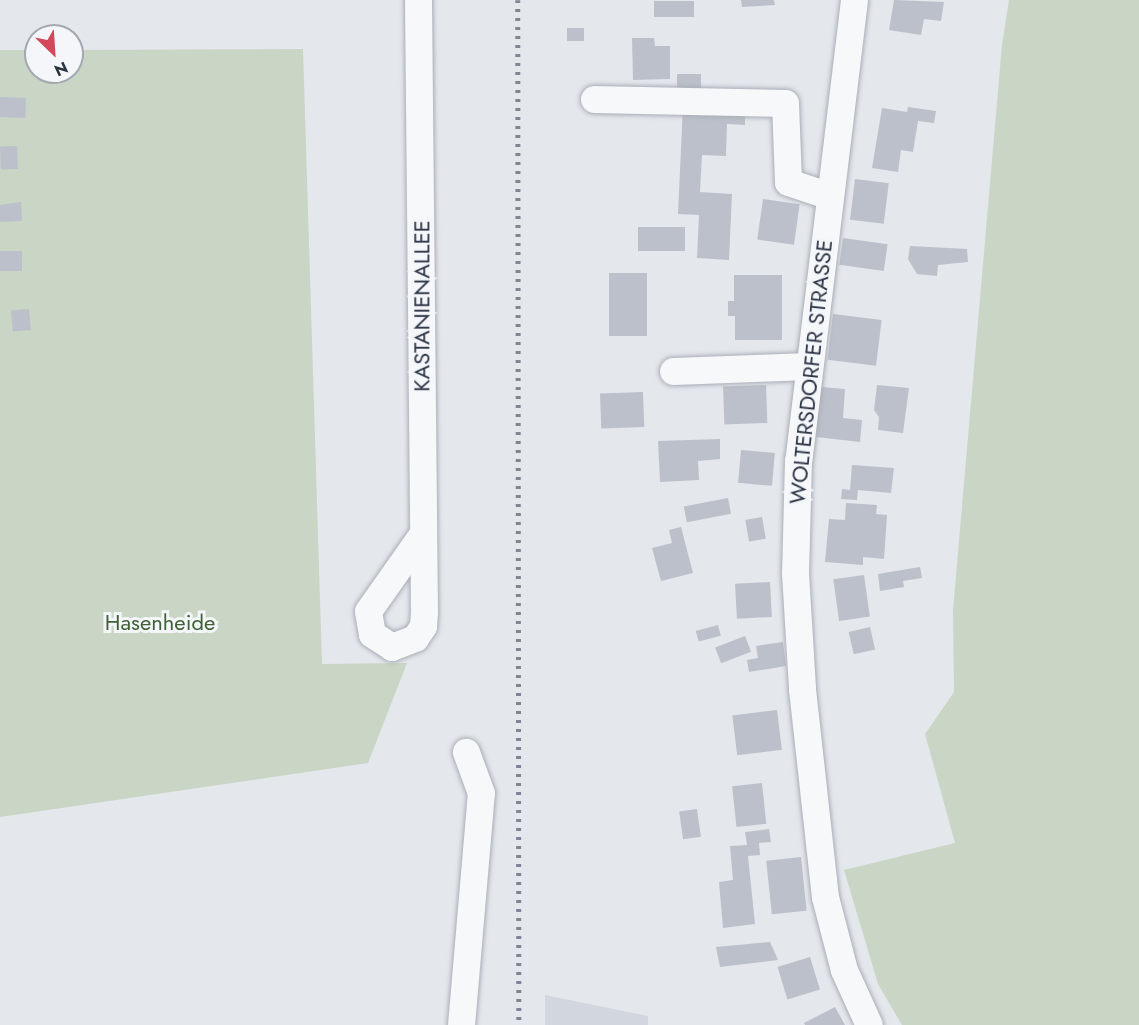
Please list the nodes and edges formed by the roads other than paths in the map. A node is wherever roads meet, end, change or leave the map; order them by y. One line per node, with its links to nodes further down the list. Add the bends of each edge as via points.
1 (418, 0): 7 (street, KASTANIENALLEE)
2 (854, 0): 4 (street, WOLTERSDORFER STRASSE)
3 (594, 99): 4 (street, via 785,103 788,182)
4 (830, 195): 5 (street, WOLTERSDORFER STRASSE)
5 (809, 366): 6 (street); 10 (street, WOLTERSDORFER STRASSE, via 798,460 795,561 802,689 825,897 844,970)
6 (673, 371)
7 (423, 533): 7 (street, KASTANIENALLEE, via 423,626 405,645 392,647 381,643 368,622 373,599)
8 (466, 752): 9 (street, via 481,793)
9 (461, 1025)
10 (870, 1025)

